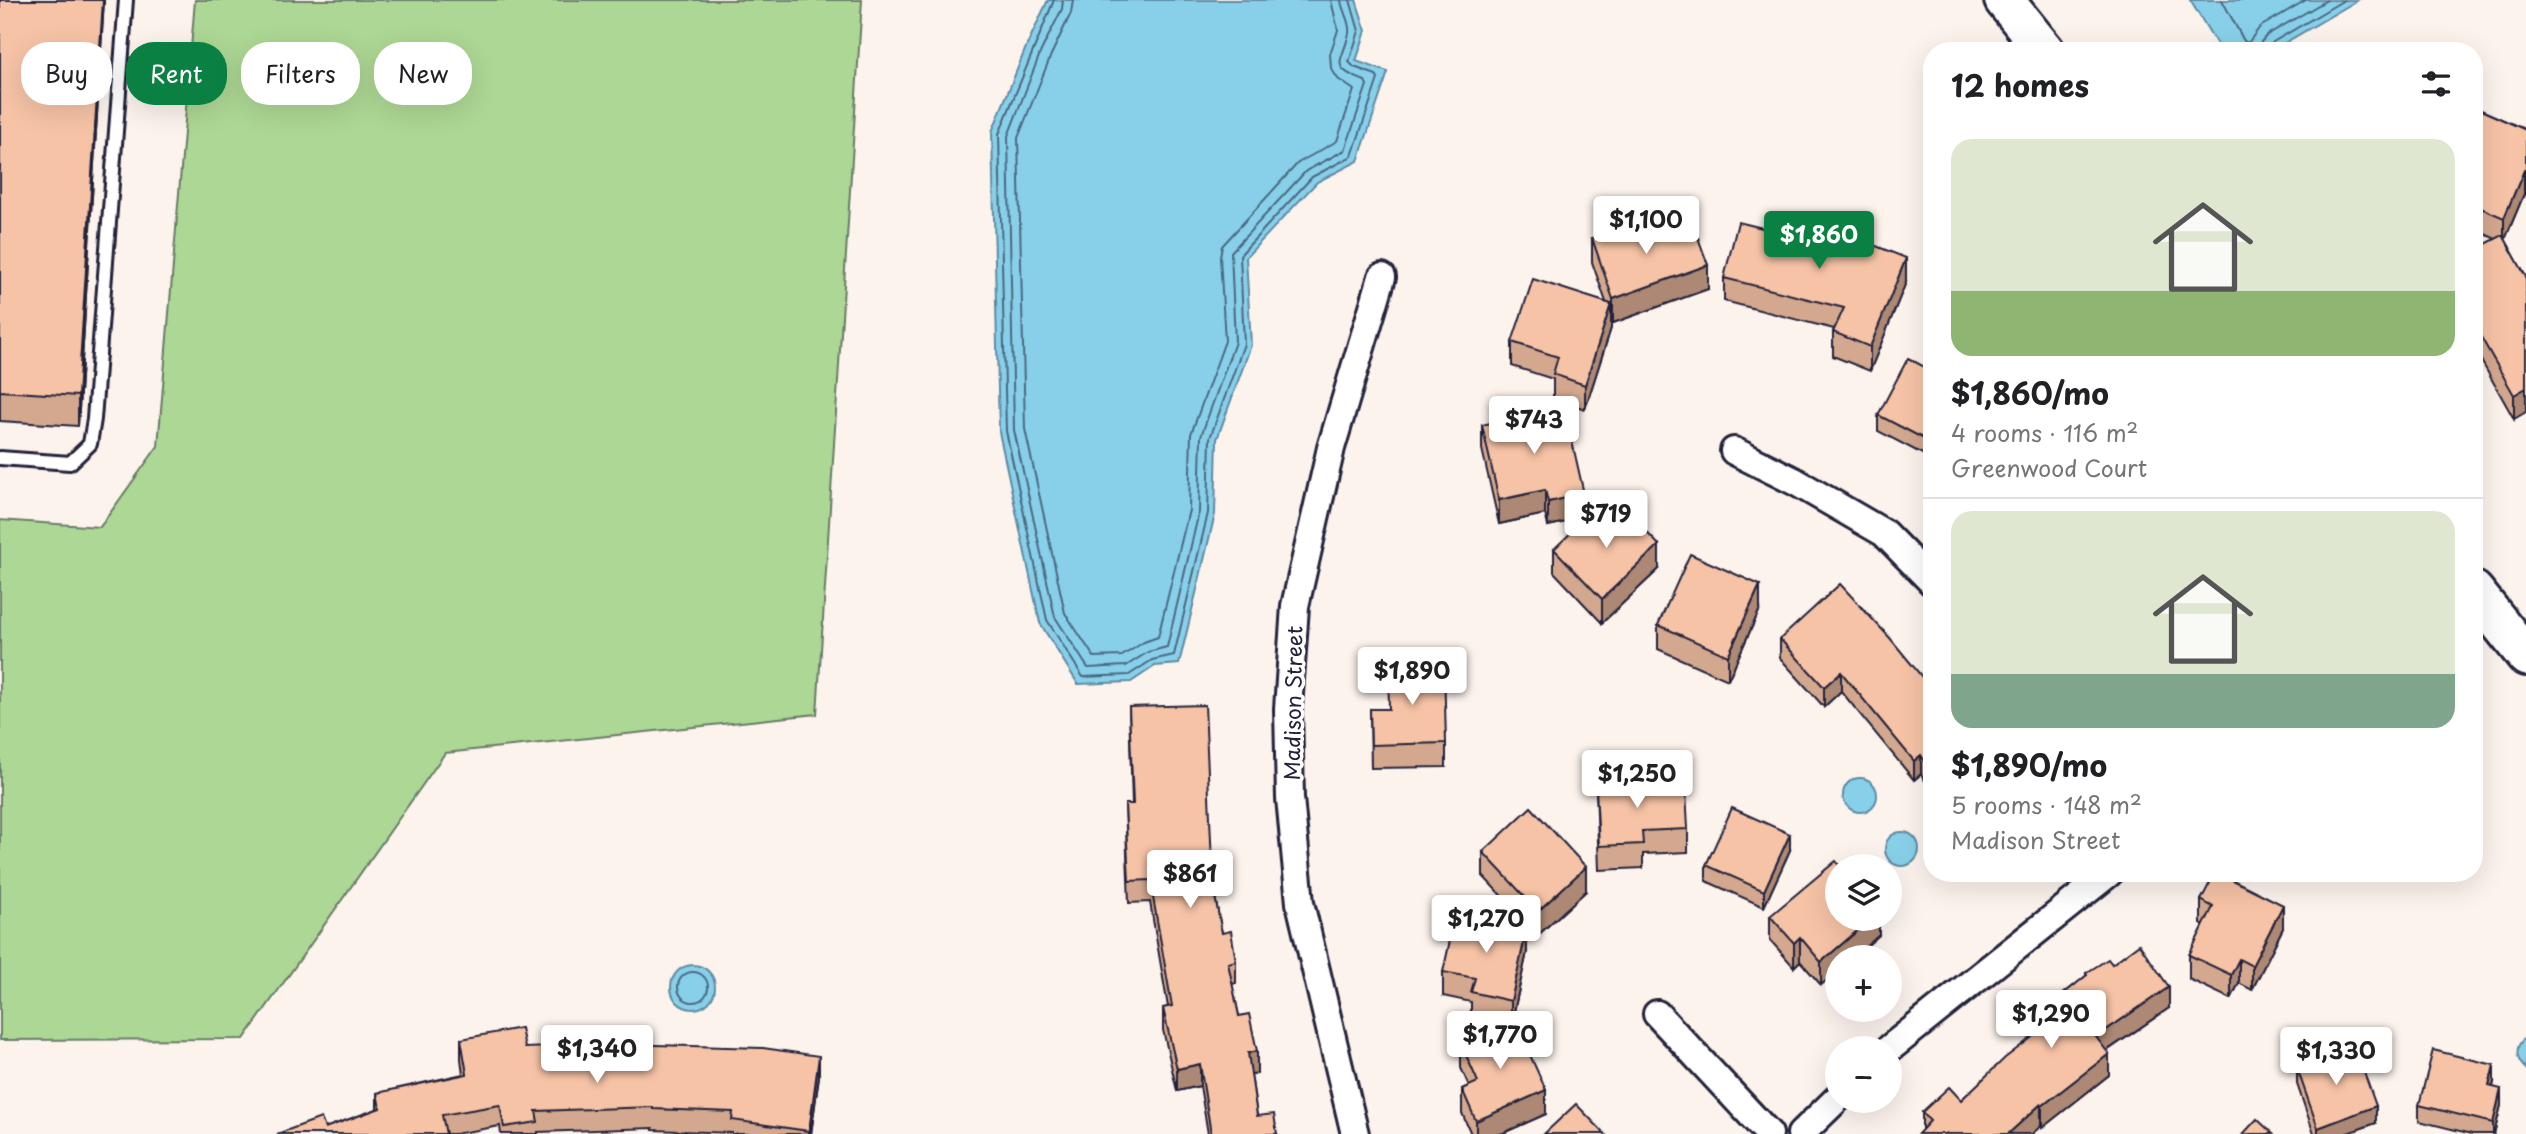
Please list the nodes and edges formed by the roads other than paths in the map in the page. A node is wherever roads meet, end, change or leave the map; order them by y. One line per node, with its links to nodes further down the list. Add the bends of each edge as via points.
1 (126, 0): 6 (lane, via 90,443 70,463)
2 (2004, 0): 3 (main road)
3 (2038, 42)
4 (1382, 277): 14 (street, Madison Street, via 1331,448 1295,606 1288,709 1300,903)
5 (1734, 452): 7 (street, via 1884,533)
6 (0, 458)
7 (1923, 573)
8 (2483, 602): 9 (main road)
9 (2526, 656)
10 (2098, 882): 12 (street)
11 (1657, 1014): 15 (street)
12 (1902, 1038)
13 (1825, 1111): 16 (street)
14 (1355, 1134)
15 (1769, 1134)
16 (1801, 1134)

